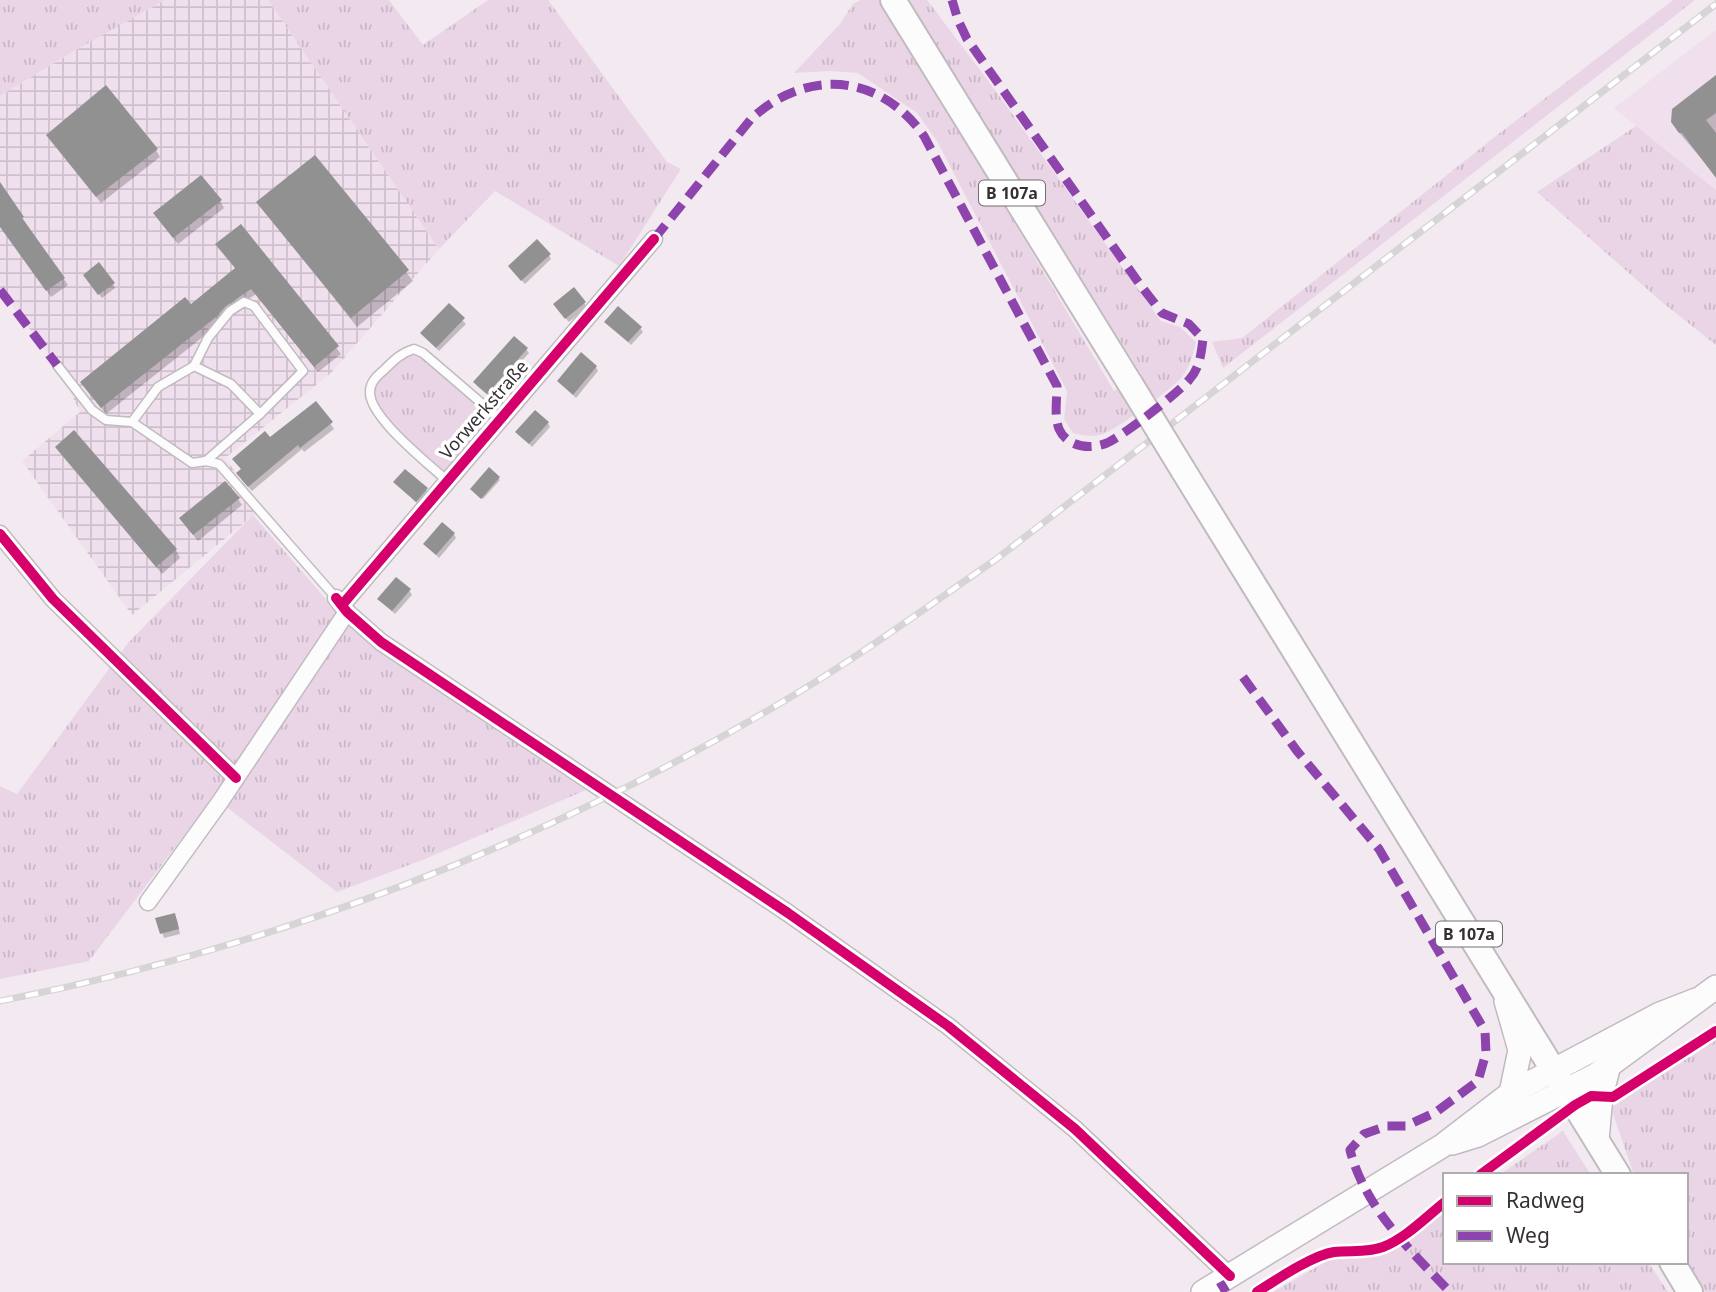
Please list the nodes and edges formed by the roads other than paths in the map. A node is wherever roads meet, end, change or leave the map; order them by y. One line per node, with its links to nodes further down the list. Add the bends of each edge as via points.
1 (893, 0): 15 (main road, B 107a, bridge)
2 (654, 239): 6 (street, Vorwerkstraße)
3 (57, 365): 7 (lane, via 106,420)
4 (194, 366): 5 (lane, via 231,384); 5 (lane, via 208,338 230,311 244,302 254,306 303,371); 7 (lane, via 158,387)
5 (260, 414): 8 (lane)
6 (500, 419): 9 (street, Vorwerkstraße); 9 (lane, via 414,349 401,353 373,380 372,405)
7 (132, 422): 8 (lane, via 192,463)
8 (206, 461): 11 (lane, via 219,464)
9 (446, 480): 11 (street, Vorwerkstraße)
10 (0, 534): 12 (street, via 54,599)
11 (341, 605): 12 (street, Vorwerkstraße); 24 (street, via 381,642 788,913 948,1026 1075,1129)
12 (236, 778): 13 (street, Vorwerkstraße)
13 (148, 902)
14 (1716, 987): 16 (main road)
15 (1502, 988): 18 (main road, B 107a); 19 (main road, via 1520,1050)
16 (1696, 1000): 17 (main road); 18 (main road, via 1660,1014)
17 (1609, 1065): 18 (main road); 20 (main road)
18 (1559, 1080): 19 (main road); 20 (main road, B 107a); 21 (main road, via 1478,1135)
19 (1511, 1093): 21 (main road)
20 (1597, 1140): 22 (main road, B 107a)
21 (1442, 1146): 24 (main road)
22 (1617, 1173)
23 (1673, 1264): 26 (main road)
24 (1230, 1276): 25 (main road)
25 (1203, 1292)
26 (1690, 1292)

